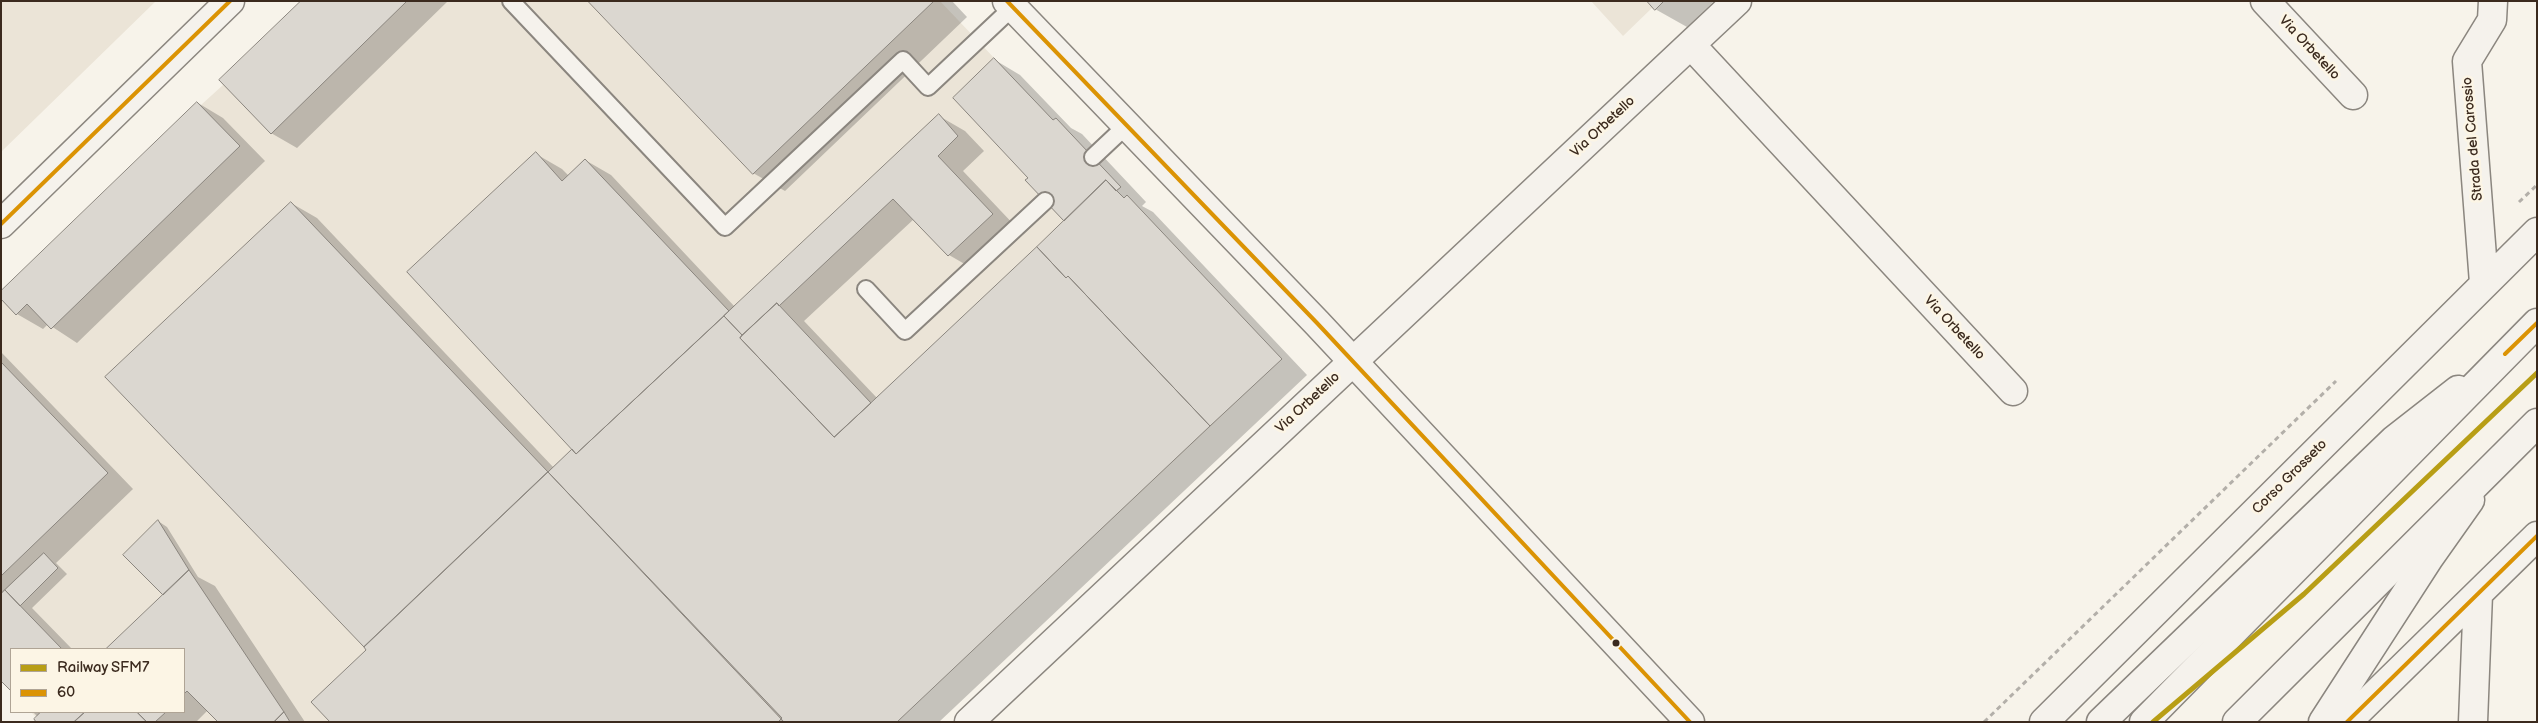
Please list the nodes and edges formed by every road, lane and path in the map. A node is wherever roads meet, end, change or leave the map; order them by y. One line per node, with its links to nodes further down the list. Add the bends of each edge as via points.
1 (230, 1): 13 (street)
2 (511, 1): 6 (lane, via 725,227 903,60 928,87)
3 (1737, 1): 7 (street, Via Orbetello)
4 (2265, 1): 8 (street, Via Orbetello)
5 (2493, 1): 15 (street, Strada del Carossio, via 2492,20 2467,62)
6 (1010, 4): 9 (street)
7 (1691, 45): 20 (street, Via Orbetello); 22 (street, Via Orbetello)
8 (2353, 95)
9 (1126, 126): 10 (lane); 20 (street)
10 (1093, 157)
11 (2537, 185): 15 (path)
12 (1045, 201): 17 (lane, via 905,331)
13 (1, 224)
14 (2537, 232): 16 (street, Corso Grosseto)
15 (2481, 240): 16 (street, Strada del Carossio)
16 (2484, 283): 30 (street, Corso Grosseto)
17 (866, 290)
18 (2537, 323): 19 (street)
19 (2505, 354): 31 (street, via 2394,440); 32 (street)
20 (1352, 362): 27 (street, Via Orbetello); 28 (street)
21 (2339, 378): 29 (path)
22 (2013, 391)
23 (2537, 423): 24 (street)
24 (2499, 460): 33 (street); 34 (street, via 2429,558)
25 (2537, 536): 26 (street)
26 (2478, 594): 35 (street); 36 (street)
27 (969, 722)
28 (1690, 722)
29 (1984, 722)
30 (2044, 722)
31 (2101, 722)
32 (2144, 722)
33 (2238, 722)
34 (2323, 722)
35 (2347, 722)
36 (2473, 722)

